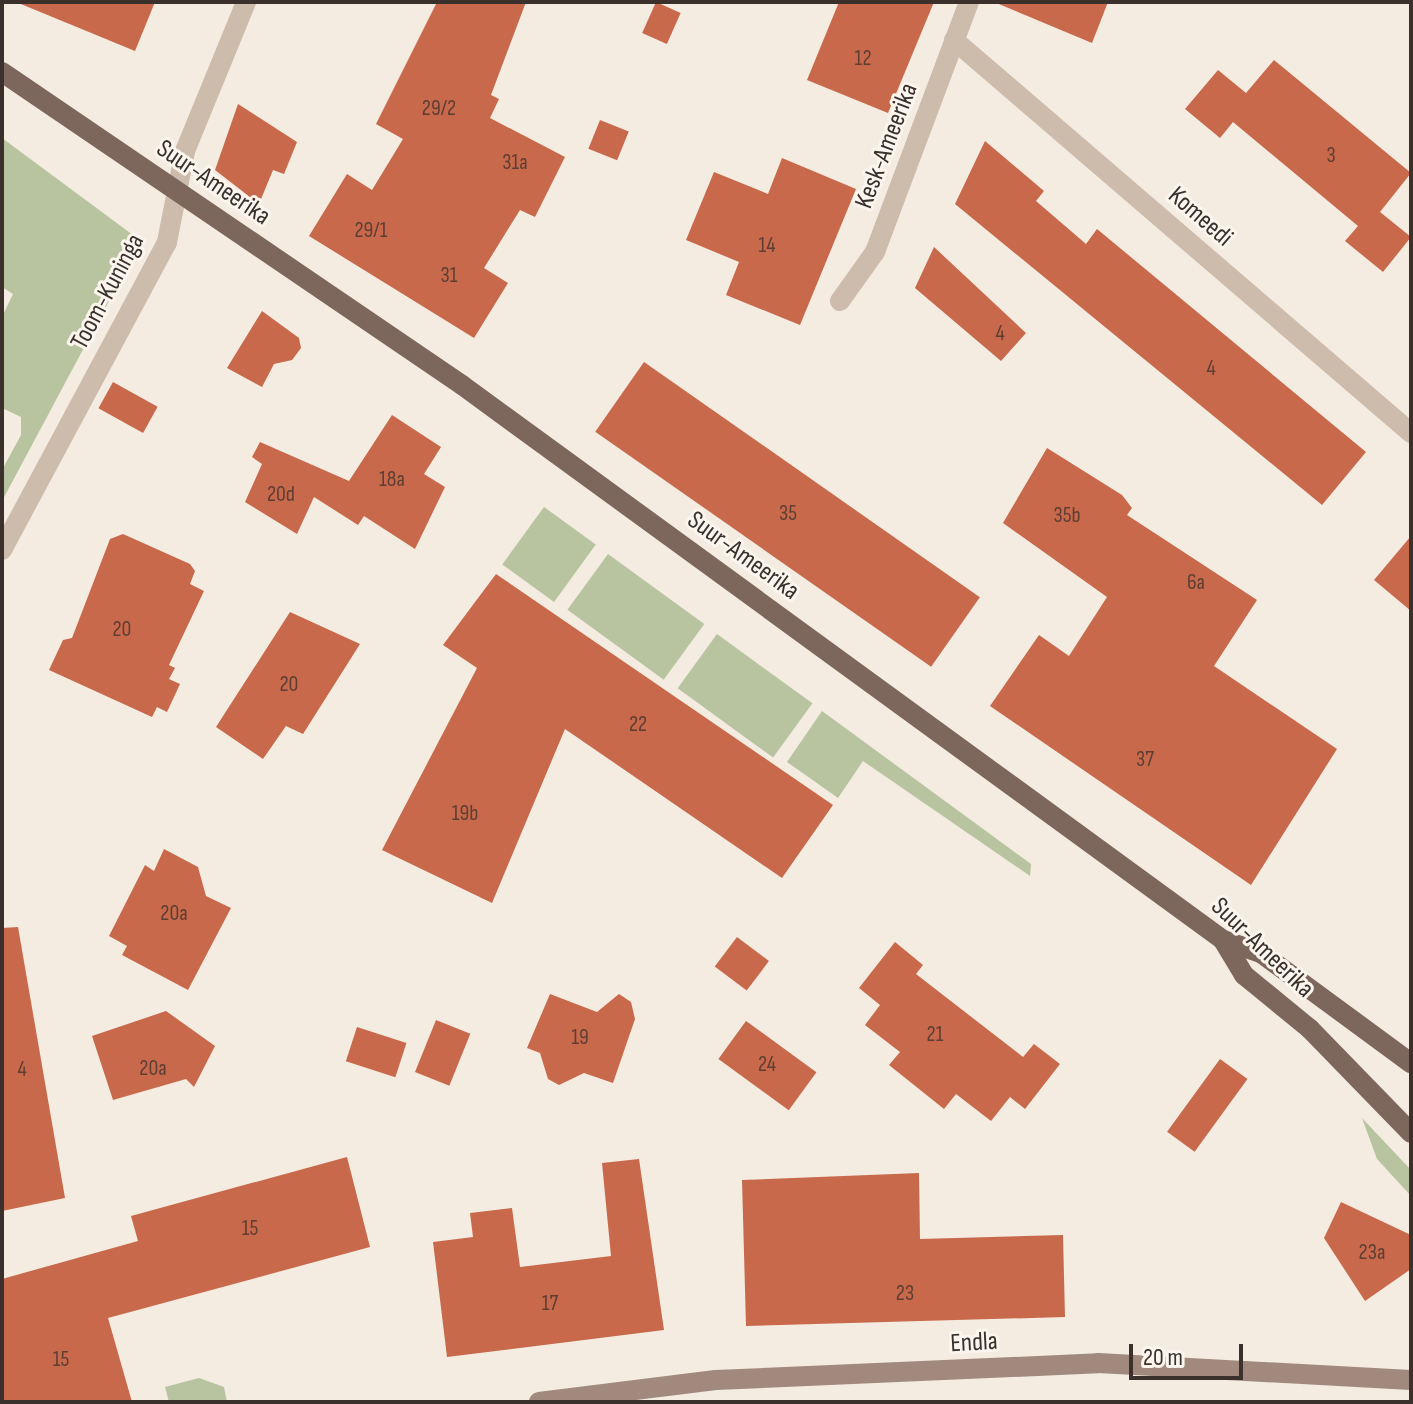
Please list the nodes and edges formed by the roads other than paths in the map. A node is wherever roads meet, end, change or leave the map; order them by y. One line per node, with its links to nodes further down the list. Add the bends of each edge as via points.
1 (246, 2): 5 (street, Toom-Kuninga, via 185,151)
2 (969, 2): 3 (street, Kesk-Ameerika)
3 (954, 40): 6 (street, Kesk-Ameerika, via 875,252); 7 (street, Komeedi)
4 (2, 72): 5 (main road, Suur-Ameerika)
5 (177, 190): 8 (street, Toom-Kuninga, via 167,242); 9 (main road, Suur-Ameerika, via 462,385)
6 (840, 301)
7 (1411, 433)
8 (2, 550)
9 (1223, 940): 10 (main road, via 1261,953); 11 (main road, Suur-Ameerika, via 1244,975 1310,1029)
10 (1411, 1063)
11 (1411, 1133)
12 (1411, 1380): 13 (main road, Endla, via 1098,1363 716,1380)
13 (539, 1402)

